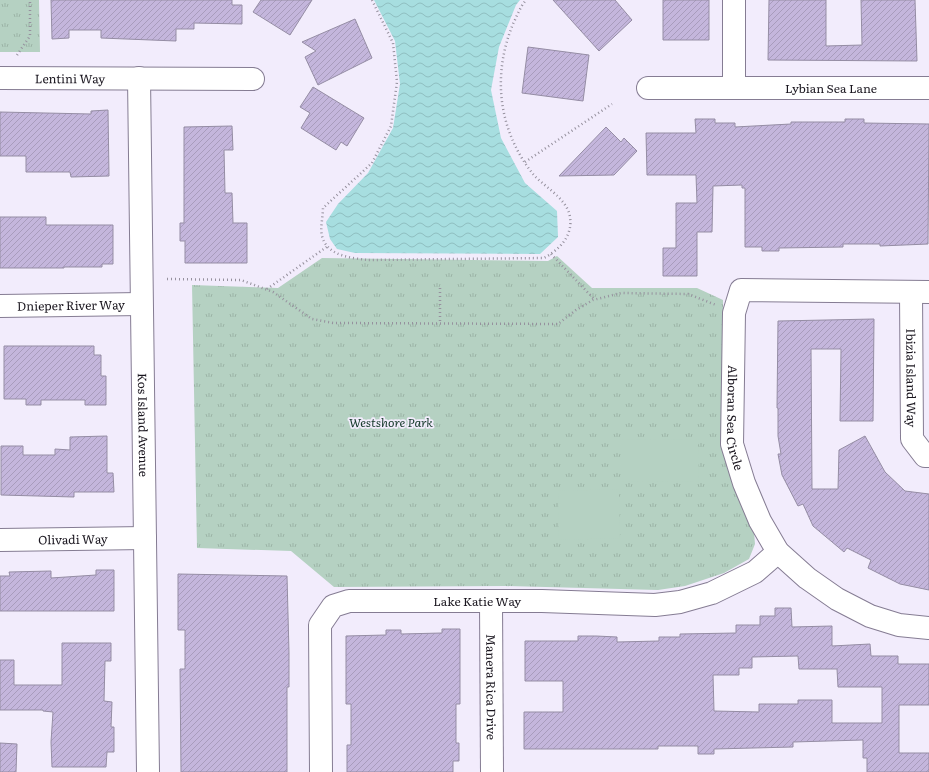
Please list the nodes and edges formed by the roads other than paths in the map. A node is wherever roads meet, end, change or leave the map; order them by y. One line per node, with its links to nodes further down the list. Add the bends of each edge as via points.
1 (734, 0): 6 (street)
2 (0, 78): 3 (street, Lentini Way)
3 (139, 78): 4 (street, Lentini Way); 9 (street, Kos Island Avenue)
4 (253, 79)
5 (648, 88): 6 (street, Lybian Sea Lane)
6 (734, 88): 7 (street, Lybian Sea Lane)
7 (929, 88)
8 (920, 292): 11 (street, Ibizia Island Way, via 912,439 925,456); 14 (street, Alboran Sea Circle, via 741,290 734,313 732,444 744,483 760,521)
9 (141, 304): 10 (street, Dnieper River Way); 12 (street, Kos Island Avenue)
10 (0, 306)
11 (929, 456)
12 (145, 538): 13 (street, Olivadi Way); 17 (street, Kos Island Avenue)
13 (0, 540)
14 (778, 552): 15 (street, Lake Katie Way, via 756,572 737,582 712,593 680,602 655,605); 16 (street, Alboran Sea Circle, via 807,578 837,599 870,616 899,625)
15 (491, 602): 18 (street, Lake Katie Way, via 349,601 333,606 320,625); 19 (street, Manera Rica Drive)
16 (929, 628)
17 (148, 772)
18 (321, 772)
19 (492, 772)

